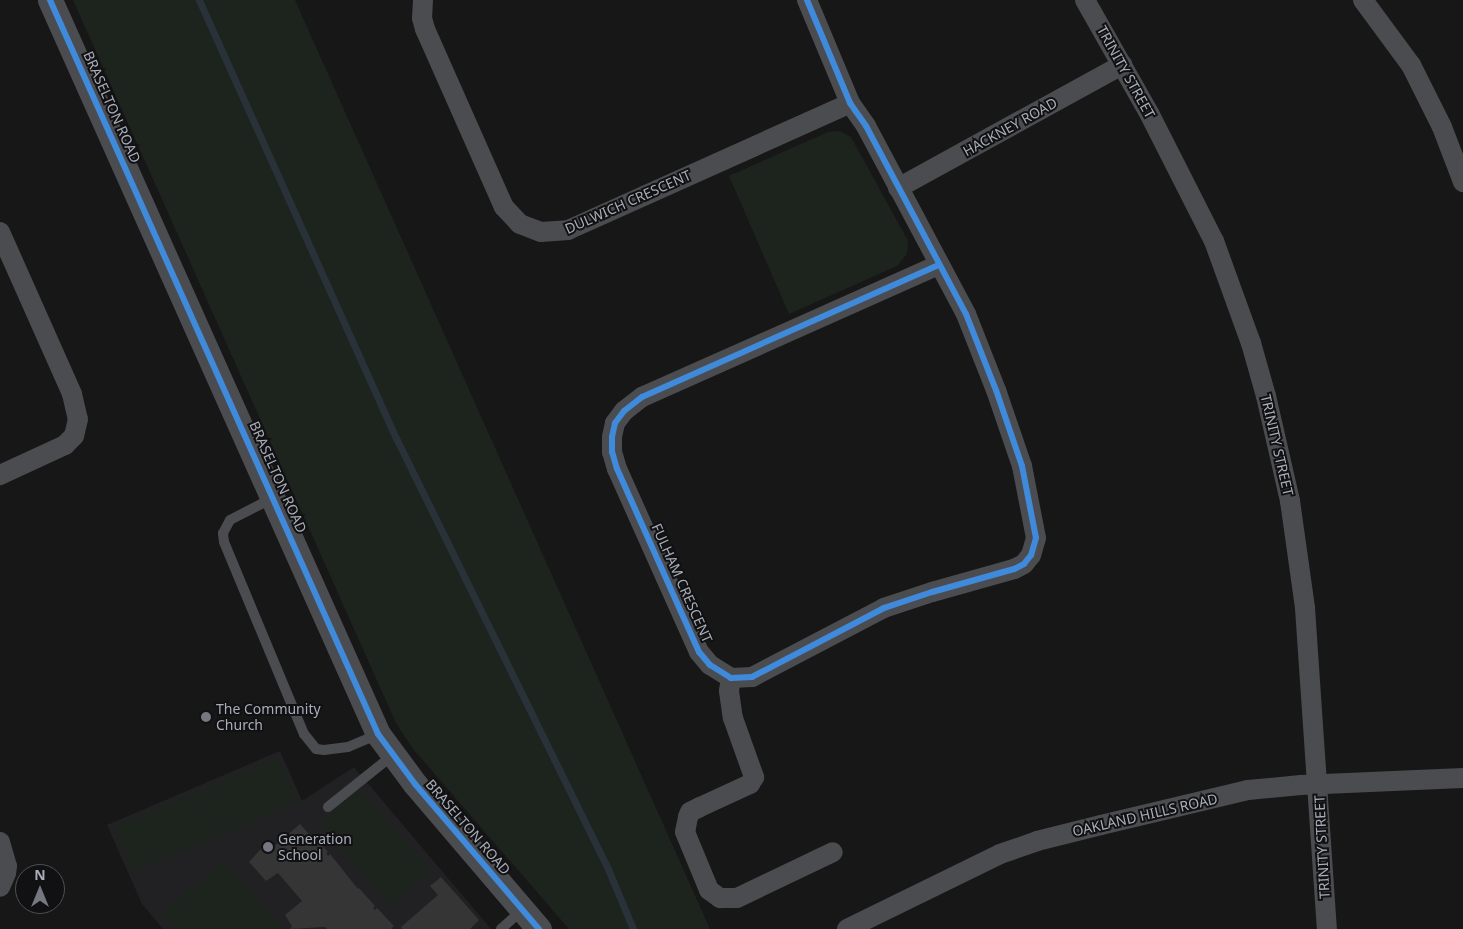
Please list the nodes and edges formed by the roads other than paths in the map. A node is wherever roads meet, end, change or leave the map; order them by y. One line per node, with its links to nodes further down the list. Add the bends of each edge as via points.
1 (50, 0): 13 (street, BRASELTON ROAD)
2 (423, 0): 7 (street, DULWICH CRESCENT, via 425,29 504,207 520,224 541,232 568,230)
3 (808, 0): 7 (street)
4 (1085, 0): 6 (street, TRINITY STREET)
5 (1364, 0): 8 (street, via 1411,65 1442,127)
6 (1122, 65): 9 (street, HACKNEY ROAD); 18 (street, TRINITY STREET, via 1214,241 1266,396 1280,449 1299,554)
7 (850, 103): 9 (street, via 866,126)
8 (1463, 182)
9 (898, 188): 11 (street)
10 (0, 232): 12 (street, via 72,394 78,419 74,436 65,445)
11 (938, 265): 14 (street, via 966,314 1022,466 1036,529 1031,555 1014,570 884,608 752,677); 14 (street, FULHAM CRESCENT, via 642,397 615,423 612,452 617,469 698,652 710,665)
12 (0, 475)
13 (273, 498): 15 (street, BRASELTON ROAD); 15 (lane, via 230,520 223,533 224,542 304,734 316,748 324,750 348,747)
14 (731, 678): 21 (street, via 728,691 732,718 754,777 750,784 690,812 688,816 685,832 709,890 720,898 737,898)
15 (378, 734): 16 (street, BRASELTON ROAD)
16 (394, 755): 19 (lane); 23 (street, BRASELTON ROAD)
17 (1463, 778): 18 (street, OAKLAND HILLS ROAD)
18 (1319, 784): 26 (street, OAKLAND HILLS ROAD, via 1248,790 1037,841 1000,854); 27 (street, TRINITY STREET)
19 (328, 807)
20 (0, 842): 22 (street, via 7,866)
21 (833, 852)
22 (0, 886)
23 (522, 909): 24 (lane); 25 (street, BRASELTON ROAD)
24 (501, 929)
25 (539, 929)
26 (847, 929)
27 (1327, 929)

